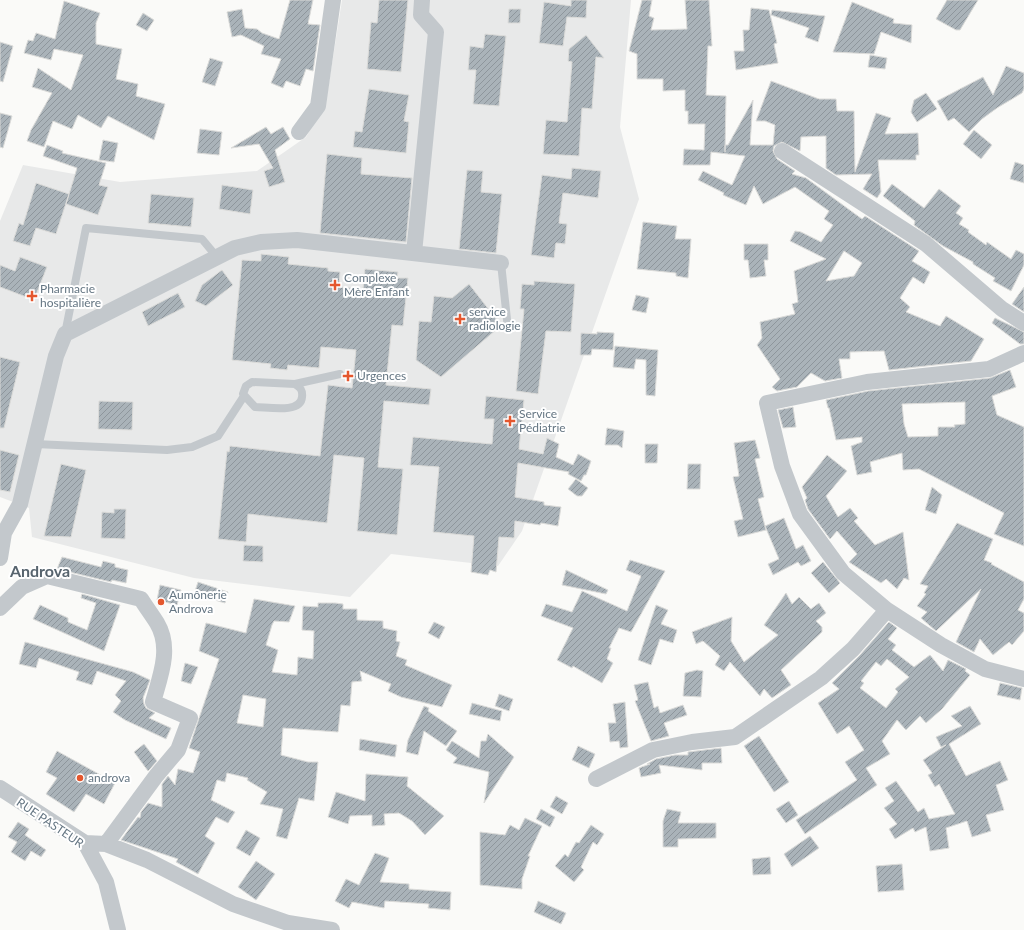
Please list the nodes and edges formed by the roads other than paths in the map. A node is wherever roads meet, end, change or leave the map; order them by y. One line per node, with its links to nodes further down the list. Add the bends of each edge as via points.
1 (333, 0): 3 (street, via 318,106)
2 (422, 0): 5 (street, via 421,15 436,32)
3 (299, 132)
4 (782, 151): 8 (street, via 926,244 1002,309)
5 (414, 253): 6 (street, via 297,240 261,242 235,248); 7 (street)
6 (217, 257): 10 (street); 10 (lane, via 202,239 86,228)
7 (501, 263): 9 (lane)
8 (1024, 323)
9 (508, 329)
10 (65, 334): 15 (street, via 56,356)
11 (1024, 353): 18 (street, via 989,369 867,382 767,403 782,466 800,514 843,573)
12 (340, 374): 13 (lane)
13 (295, 384): 14 (lane, via 252,382 246,386); 14 (lane, via 300,388 302,400 297,406 289,408 255,407)
14 (244, 396): 15 (lane, via 218,436 192,447 167,450)
15 (35, 444): 16 (street, via 20,504 4,533)
16 (0, 558)
17 (0, 608): 23 (street, via 22,587 47,576 141,599 158,624 164,644 164,667 153,702 190,718 178,750)
18 (888, 610): 19 (street, via 941,645 985,669); 20 (street, via 853,649 821,678 735,737 653,750)
19 (1024, 679)
20 (596, 779)
21 (0, 788): 22 (street, RUE PASTEUR)
22 (85, 843): 23 (street); 24 (street, RUE PASTEUR, via 106,882)
23 (106, 844): 25 (street, via 147,860 233,904 288,924)
24 (118, 930)
25 (332, 930)

